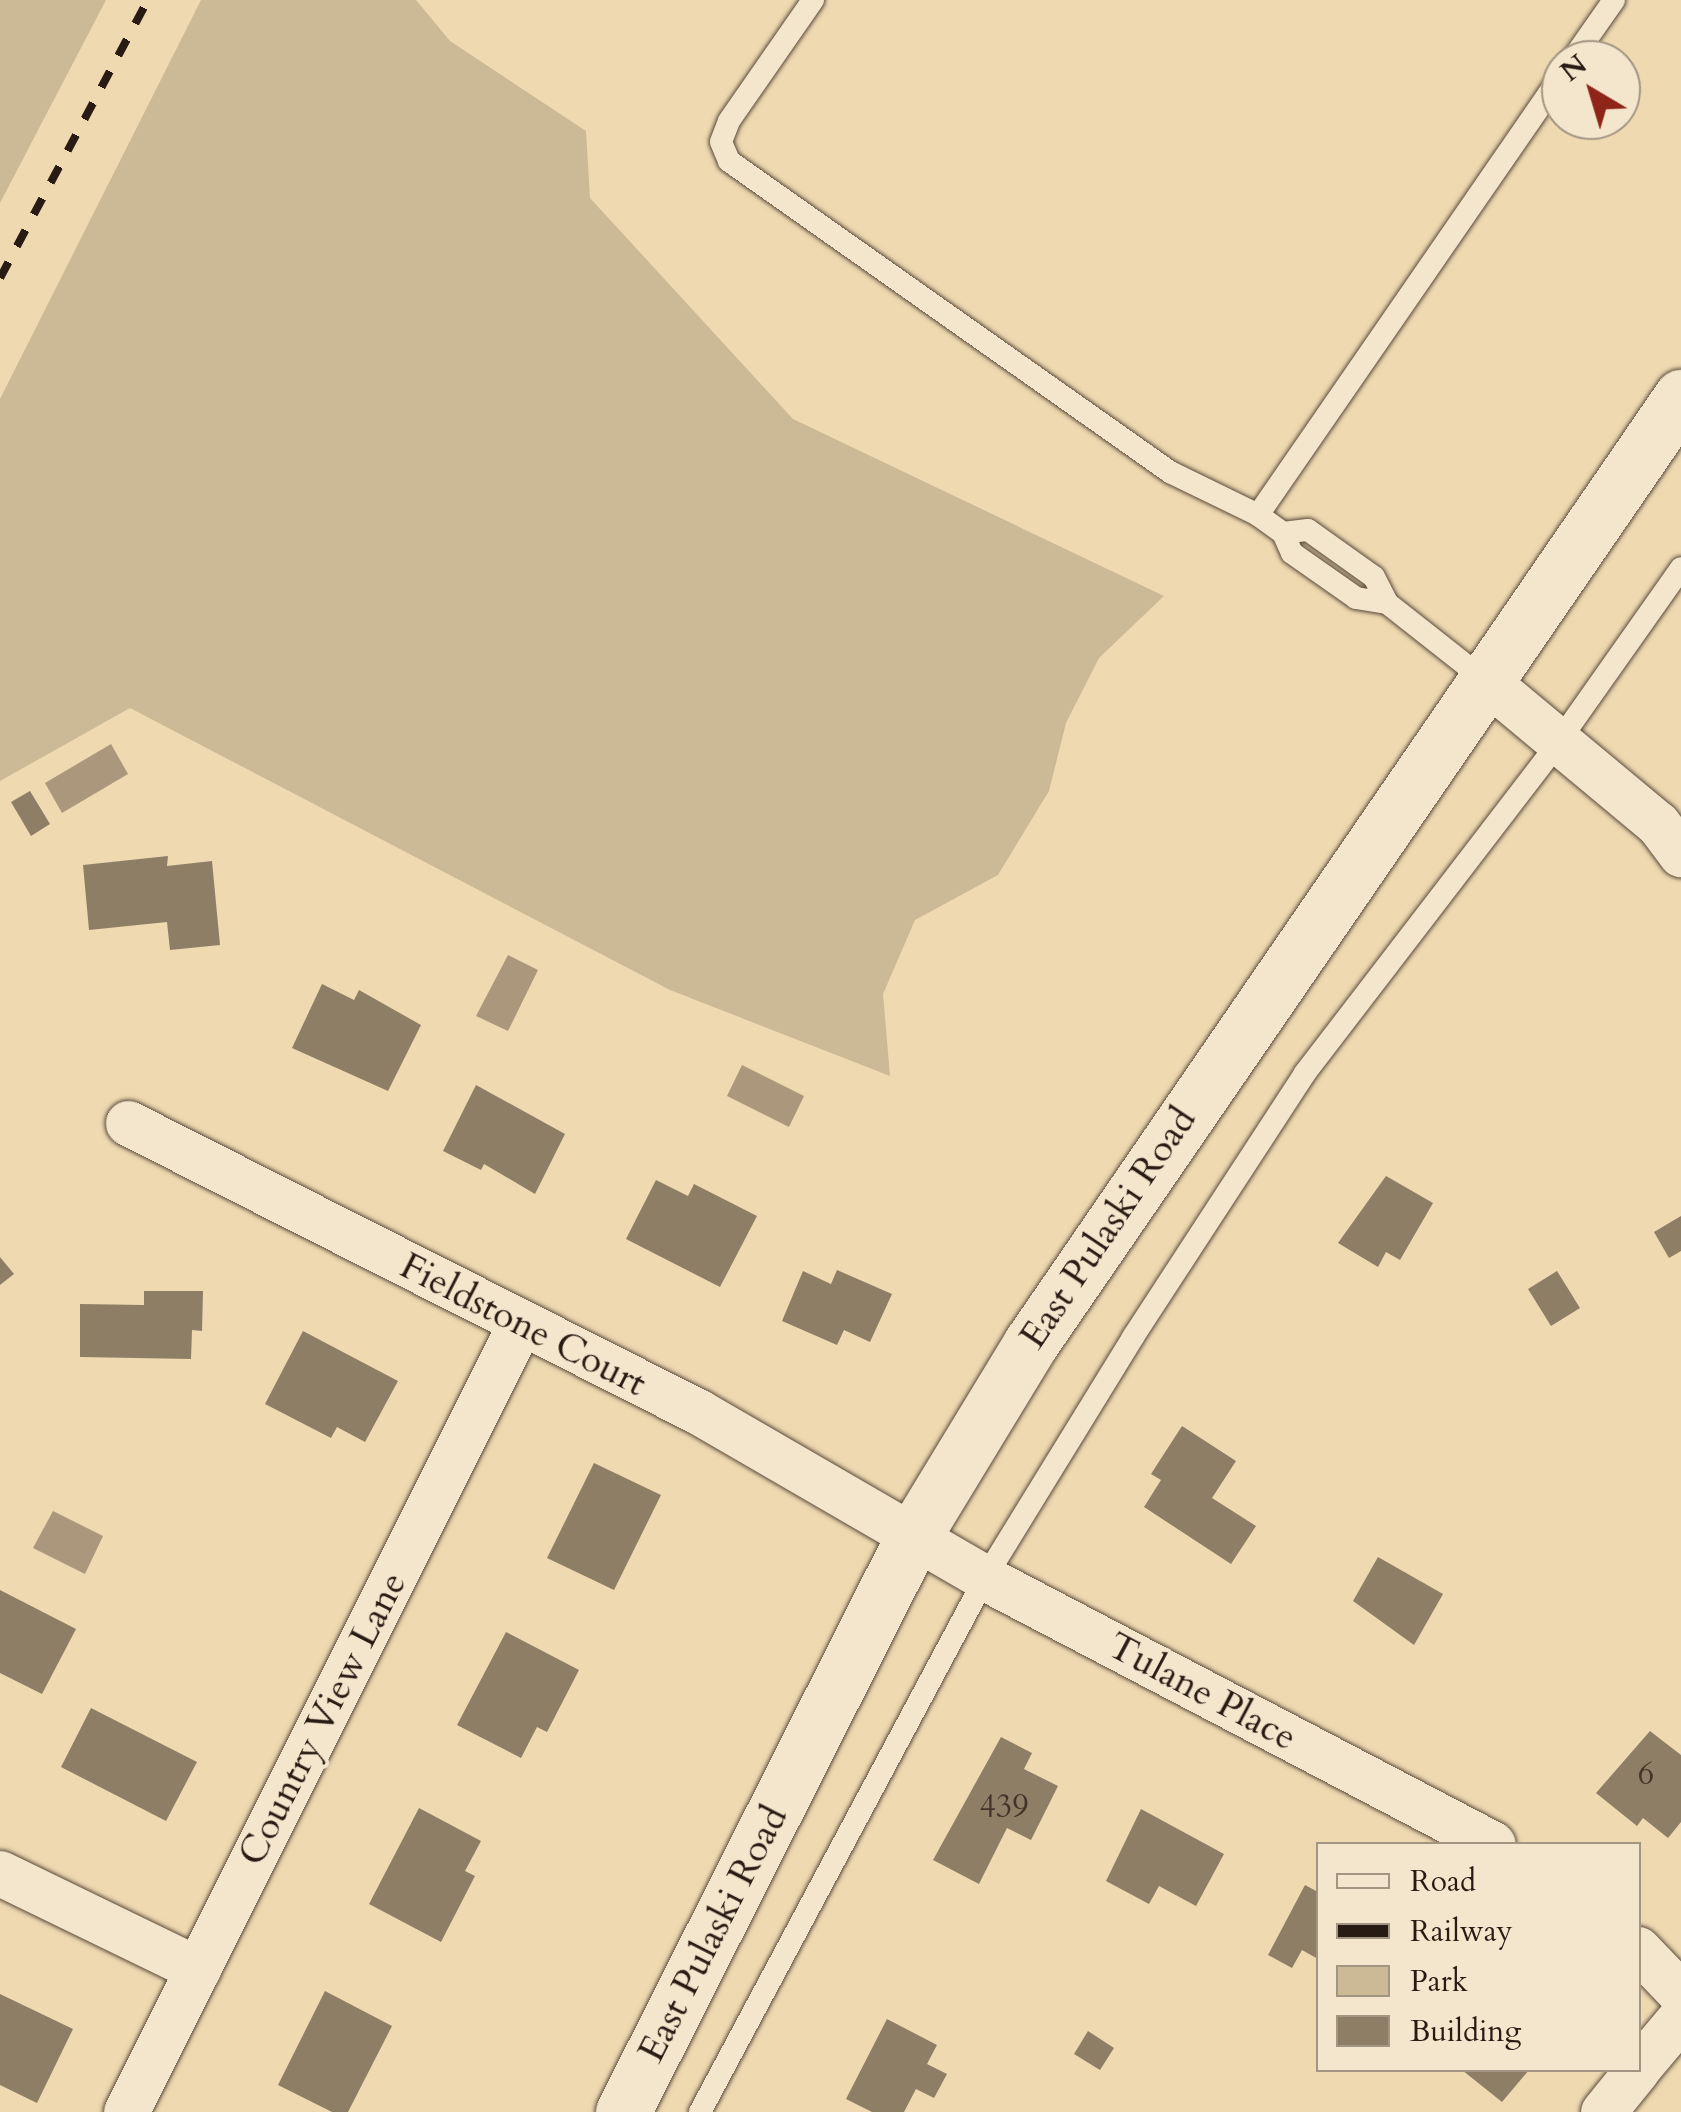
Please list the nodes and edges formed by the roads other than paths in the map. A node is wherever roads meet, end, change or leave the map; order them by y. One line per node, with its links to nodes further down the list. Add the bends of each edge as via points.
1 (813, 0): 6 (lane, via 729,122 722,142 728,161 1170,472)
2 (1614, 0): 3 (lane)
3 (1586, 40)
4 (1541, 105): 6 (lane)
5 (1681, 397): 8 (main road, East Pulaski Road)
6 (1258, 515): 8 (lane, via 1283,534 1308,530 1374,577 1387,604)
7 (1681, 568): 9 (lane)
8 (1484, 680): 9 (street); 13 (main road, East Pulaski Road, via 1178,1121)
9 (1557, 744): 10 (street, via 1658,824); 14 (lane, via 1305,1073)
10 (1681, 854)
11 (128, 1123): 12 (street, Fieldstone Court)
12 (519, 1326): 13 (street, Fieldstone Court, via 700,1412); 18 (street, Country View Lane)
13 (913, 1537): 14 (street, Tulane Place); 24 (main road, East Pulaski Road)
14 (985, 1578): 15 (street, Tulane Place); 25 (lane)
15 (1489, 1842)
16 (0, 1873): 18 (street)
17 (1641, 1952): 19 (street)
18 (198, 1968): 23 (street, Country View Lane)
19 (1681, 1994)
20 (1681, 2016): 21 (street)
21 (1641, 2065)
22 (1636, 2072): 26 (street)
23 (126, 2112)
24 (623, 2112)
25 (700, 2112)
26 (1603, 2112)

